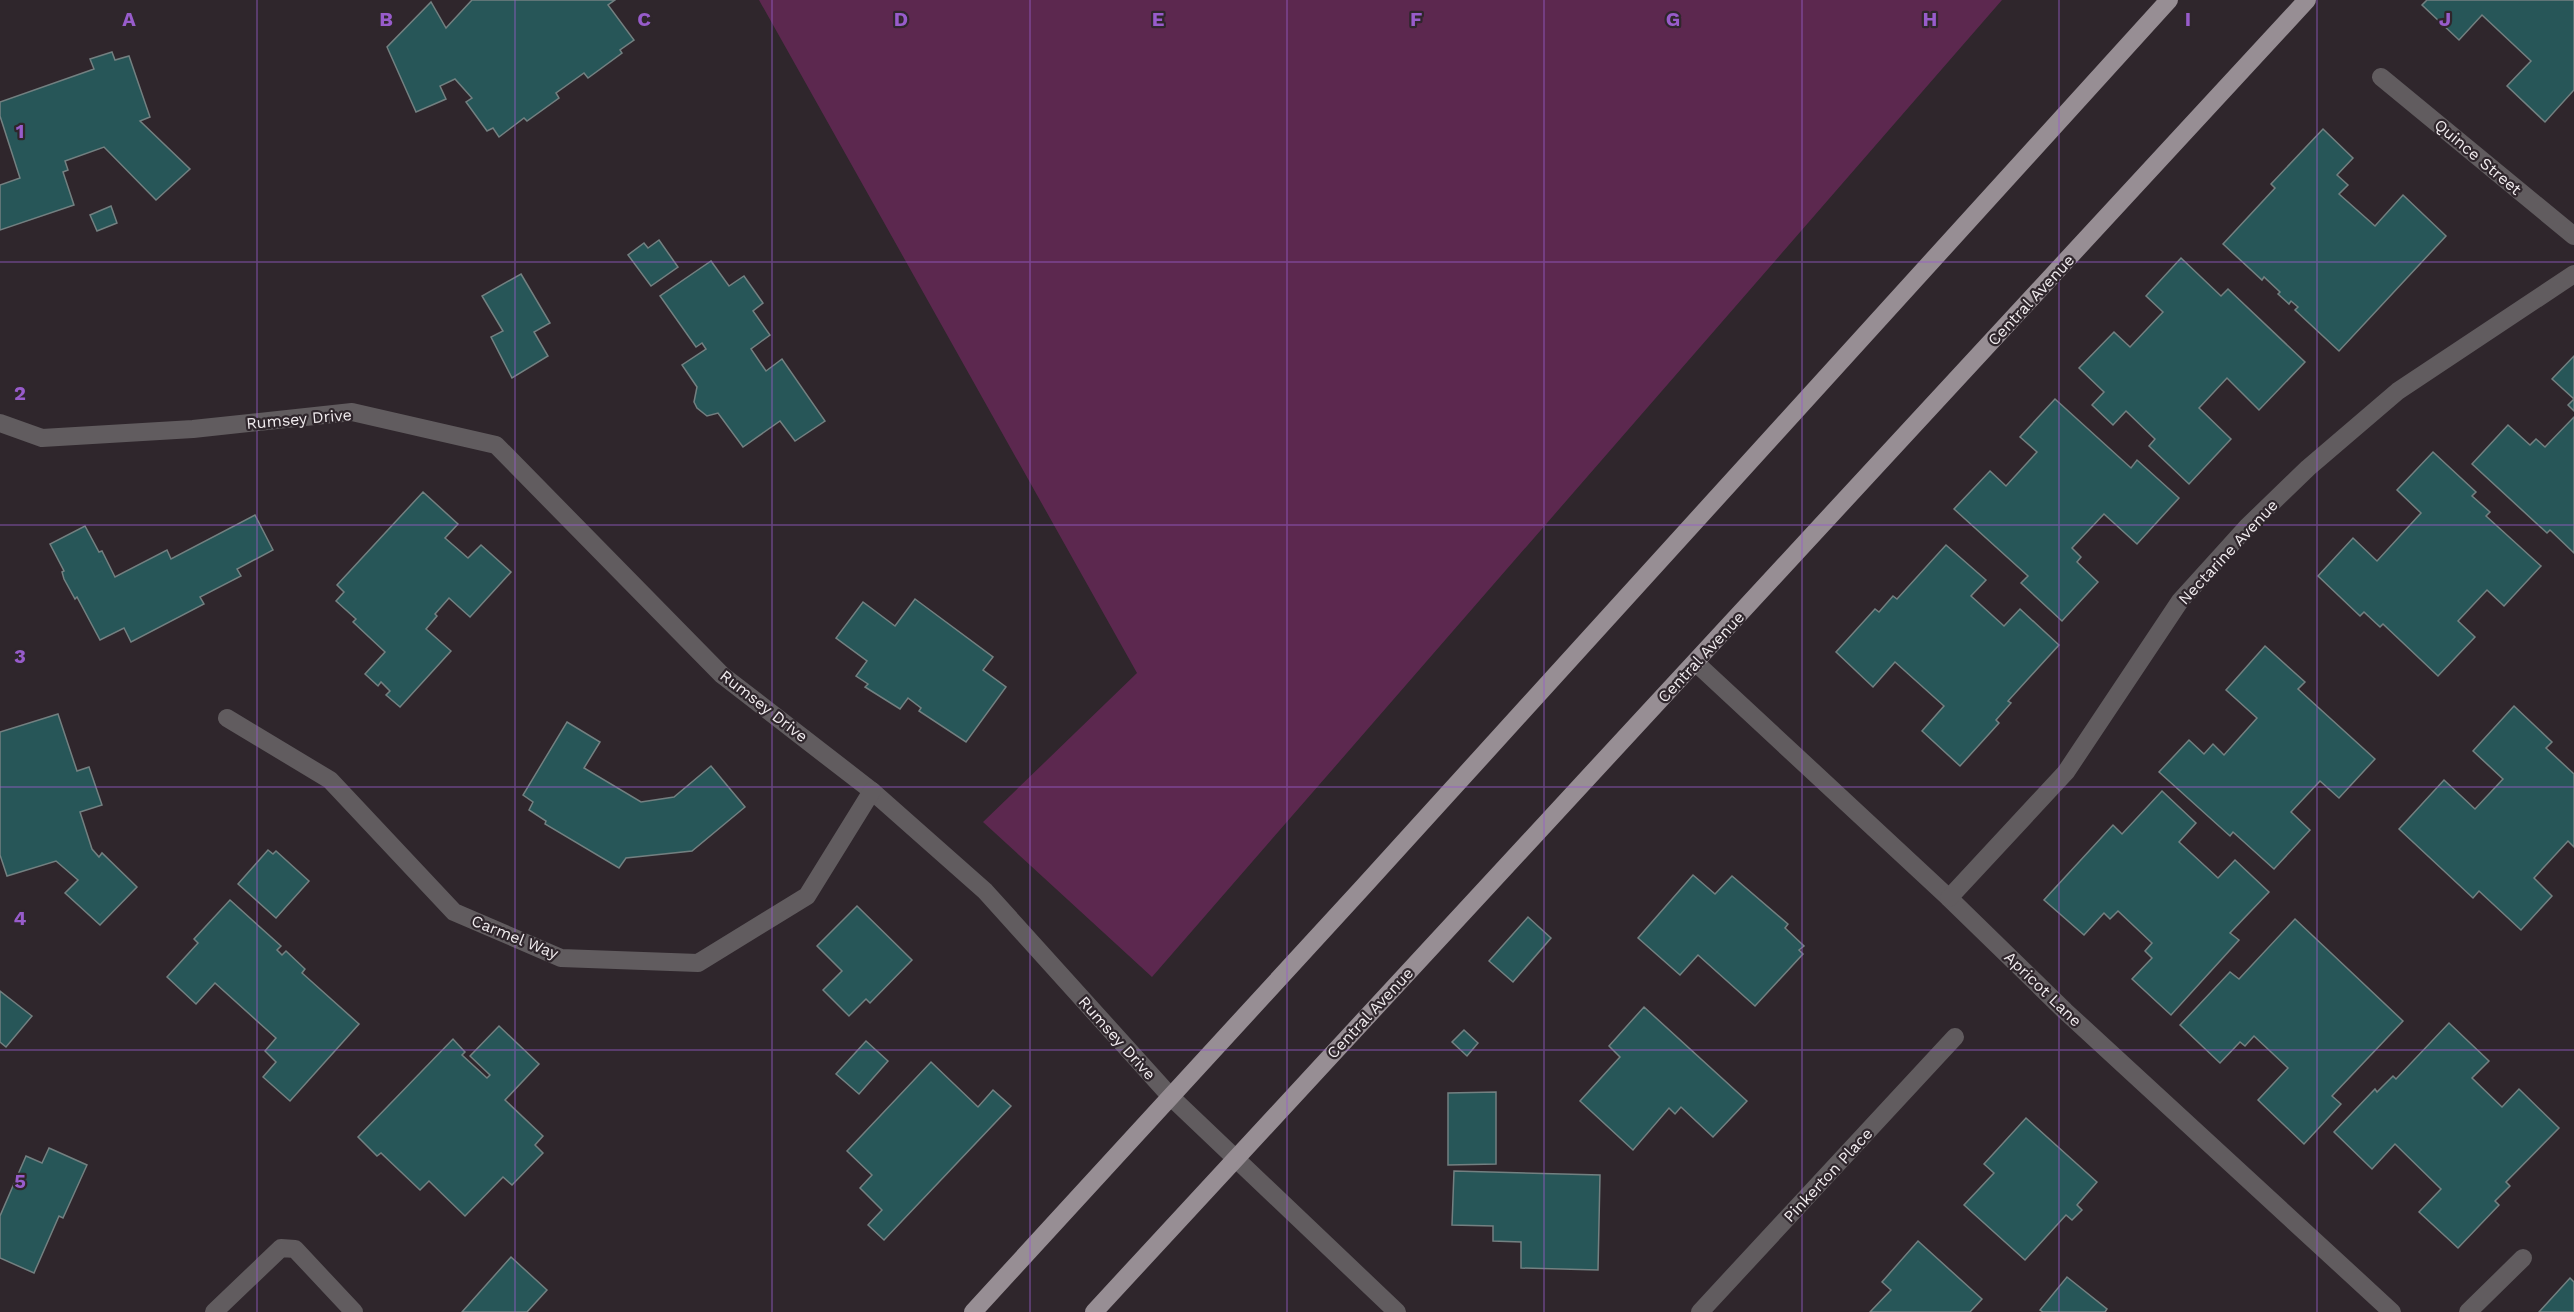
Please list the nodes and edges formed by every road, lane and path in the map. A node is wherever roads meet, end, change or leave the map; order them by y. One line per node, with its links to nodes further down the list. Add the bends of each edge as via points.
1 (2169, 0): 12 (main road)
2 (2307, 0): 7 (main road, Central Avenue)
3 (2381, 77): 4 (street, Quince Street)
4 (2574, 236)
5 (2574, 274): 10 (street, Nectarine Avenue, via 2398,391 2308,468 2247,527 2180,601 2066,772)
6 (0, 423): 9 (street, Rumsey Drive, via 42,438 193,429 352,412 496,445 722,675)
7 (1696, 663): 10 (street, Apricot Lane); 13 (main road, Central Avenue)
8 (227, 718): 9 (street, Carmel Way, via 330,780 454,912 561,958 698,963 807,896)
9 (872, 790): 12 (street, Rumsey Drive, via 985,891)
10 (1949, 898): 21 (street, Apricot Lane, via 2065,1011)
11 (1955, 1037): 20 (street, Pinkerton Place)
12 (1171, 1097): 13 (street, Rumsey Drive); 17 (main road)
13 (1236, 1158): 18 (main road, Central Avenue); 19 (street, Rumsey Drive)
14 (2523, 1258): 22 (street)
15 (214, 1312): 16 (street, via 281,1248 288,1247 295,1249)
16 (354, 1312)
17 (973, 1312)
18 (1094, 1312)
19 (1397, 1312)
20 (1700, 1312)
21 (2392, 1312)
22 (2468, 1312)

